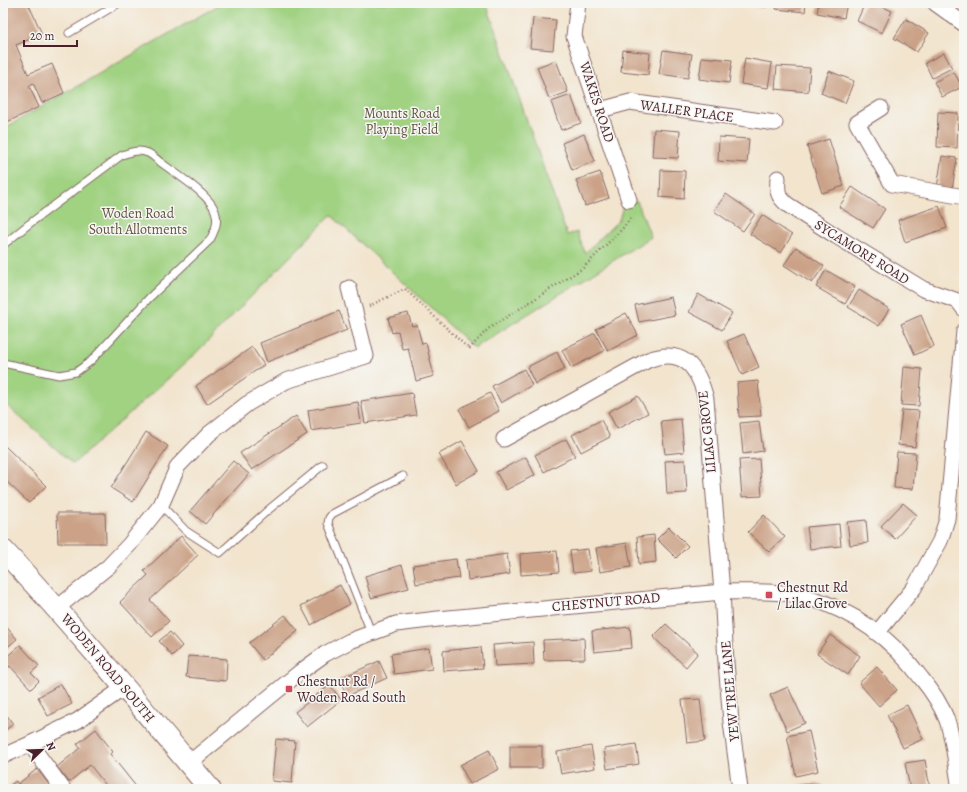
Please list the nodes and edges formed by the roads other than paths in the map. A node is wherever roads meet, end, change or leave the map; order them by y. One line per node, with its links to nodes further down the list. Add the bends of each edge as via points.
1 (119, 3): 5 (lane)
2 (578, 3): 7 (street, WAKES ROAD, via 574,36)
3 (935, 3): 4 (street)
4 (964, 24)
5 (69, 32)
6 (881, 108): 10 (street, via 858,123 892,184)
7 (600, 110): 8 (street, WALLER PLACE, via 630,102); 11 (street, WAKES ROAD)
8 (775, 123)
9 (778, 178): 14 (street, SYCAMORE ROAD, via 777,192 788,205 923,290 958,301)
10 (964, 198)
11 (629, 200)
12 (3, 245): 16 (lane, via 122,155 135,150 148,153 207,198 215,210 217,220 216,229 210,240 150,298 91,361 76,372 60,375)
13 (349, 288): 20 (street, via 366,356 286,381 247,404 209,434 178,466)
14 (964, 309)
15 (964, 331): 25 (street, via 947,519 940,541 914,588)
16 (3, 363)
17 (504, 439): 22 (street, LILAC GROVE, via 657,356 676,356 686,361 696,371 706,399)
18 (323, 465): 20 (lane, via 220,553 186,531)
19 (403, 476): 24 (lane, via 329,518 328,523)
20 (162, 505): 23 (street, via 109,566)
21 (3, 550): 23 (street, WODEN ROAD SOUTH)
22 (722, 592): 24 (street, CHESTNUT ROAD, via 438,619 396,624); 25 (street, CHESTNUT ROAD, via 761,592 807,597 850,615); 32 (street, YEW TREE LANE)
23 (57, 608): 26 (street, WODEN ROAD SOUTH)
24 (371, 632): 29 (street, CHESTNUT ROAD, via 325,654 300,672)
25 (877, 632): 33 (street, CHESTNUT ROAD, via 914,669 939,703 951,737)
26 (126, 687): 27 (street, via 77,721); 29 (street, WODEN ROAD SOUTH)
27 (30, 744): 28 (street); 30 (street)
28 (3, 756)
29 (189, 764): 31 (street, WODEN ROAD SOUTH)
30 (63, 789)
31 (210, 789)
32 (739, 789)
33 (960, 789)

